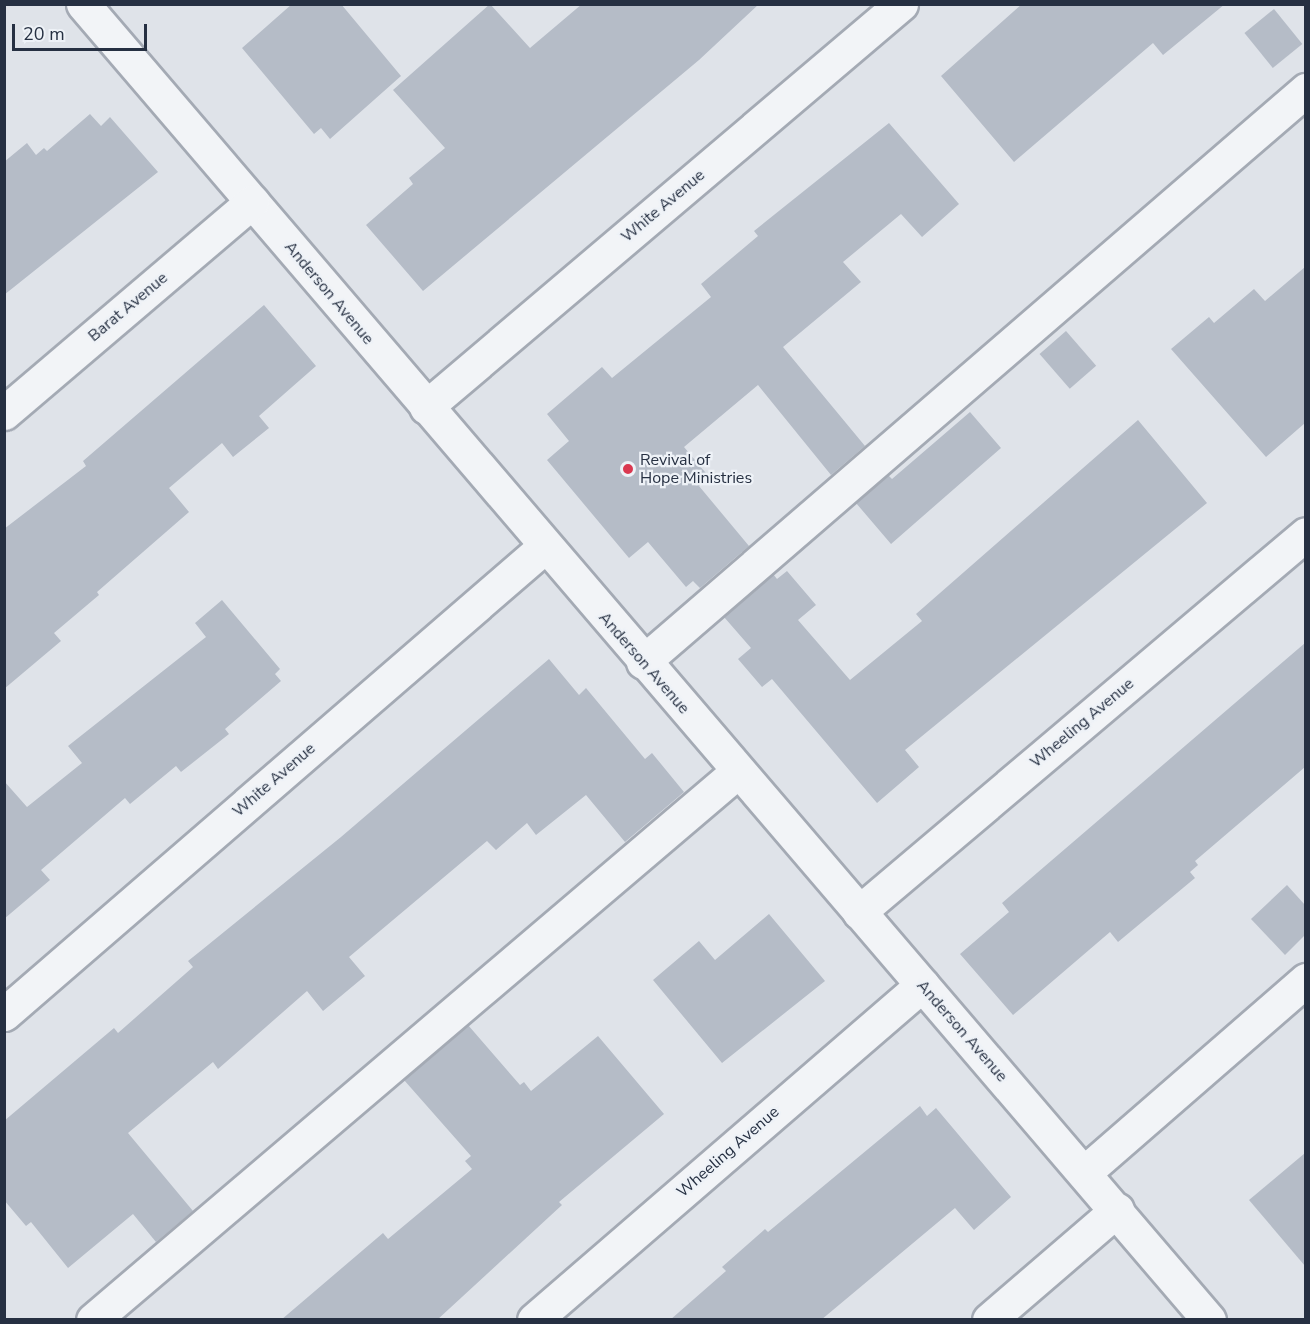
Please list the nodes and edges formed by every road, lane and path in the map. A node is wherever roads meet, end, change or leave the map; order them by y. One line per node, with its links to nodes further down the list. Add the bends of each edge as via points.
1 (83, 4): 4 (street, Anderson Avenue)
2 (901, 4): 5 (street, White Avenue)
3 (1305, 90): 9 (street)
4 (252, 202): 5 (street, Anderson Avenue); 6 (street, Barat Avenue)
5 (426, 407): 8 (street, Anderson Avenue)
6 (4, 413)
7 (1305, 534): 11 (street, Wheeling Avenue)
8 (544, 547): 9 (street, Anderson Avenue); 14 (street, White Avenue)
9 (643, 662): 10 (street, Anderson Avenue)
10 (738, 771): 11 (street, Anderson Avenue); 17 (street)
11 (859, 912): 13 (street, Anderson Avenue)
12 (1305, 980): 15 (street)
13 (922, 985): 15 (street, Anderson Avenue); 18 (street, Wheeling Avenue)
14 (4, 1014)
15 (1085, 1172): 16 (street, Anderson Avenue)
16 (1117, 1210): 19 (street); 20 (street, Anderson Avenue)
17 (93, 1320)
18 (534, 1320)
19 (988, 1320)
20 (1209, 1320)

